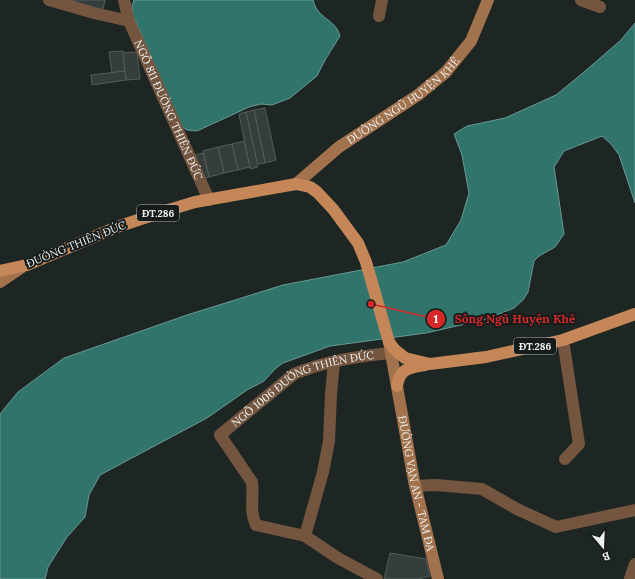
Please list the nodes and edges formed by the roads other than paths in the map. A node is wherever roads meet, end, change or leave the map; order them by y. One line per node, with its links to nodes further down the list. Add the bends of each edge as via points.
1 (48, 0): 8 (street)
2 (124, 0): 8 (street, NGÕ 811 ĐƯỜNG THIÊN ĐỨC)
3 (382, 0): 7 (street)
4 (488, 0): 9 (street, ĐƯỜNG NGŨ HUYỆN KHÊ, via 471,41 446,72 339,147)
5 (581, 0): 6 (street)
6 (600, 7)
7 (380, 16)
8 (129, 21): 10 (street, NGÕ 811 ĐƯỜNG THIÊN ĐỨC)
9 (296, 184): 10 (main road, ĐƯỜNG THIÊN ĐỨC / ĐT.286); 16 (main road, ĐT.286, via 310,187 326,200 358,243 366,262)
10 (209, 200): 11 (main road, ĐƯỜNG THIÊN ĐỨC / ĐT.286, via 117,227)
11 (27, 265): 12 (main road, ĐƯỜNG THIÊN ĐỨC / ĐT.286); 13 (street)
12 (0, 271)
13 (0, 282)
14 (635, 314): 15 (main road, ĐT.286)
15 (563, 340): 18 (main road, ĐT.286, via 486,357); 20 (street, via 579,444)
16 (390, 348): 17 (street, NGÕ 1006 ĐƯỜNG THIÊN ĐỨC); 18 (main road, ĐT.286, via 405,358); 19 (street, ĐƯỜNG VẠN AN - TAM ĐA)
17 (334, 362): 23 (street, via 329,441); 23 (street, NGÕ 1006 ĐƯỜNG THIÊN ĐỨC, via 294,374 220,435 252,482 251,504 256,525)
18 (430, 364): 19 (main road, ĐT.286, via 403,372)
19 (397, 386): 21 (street, ĐƯỜNG VẠN AN - TAM ĐA)
20 (565, 459)
21 (415, 486): 22 (street, via 482,489 556,527); 25 (street, ĐƯỜNG VẠN AN - TAM ĐA)
22 (635, 510)
23 (305, 536): 26 (street)
24 (635, 564): 27 (street)
25 (435, 578)
26 (377, 579)
27 (630, 579)

